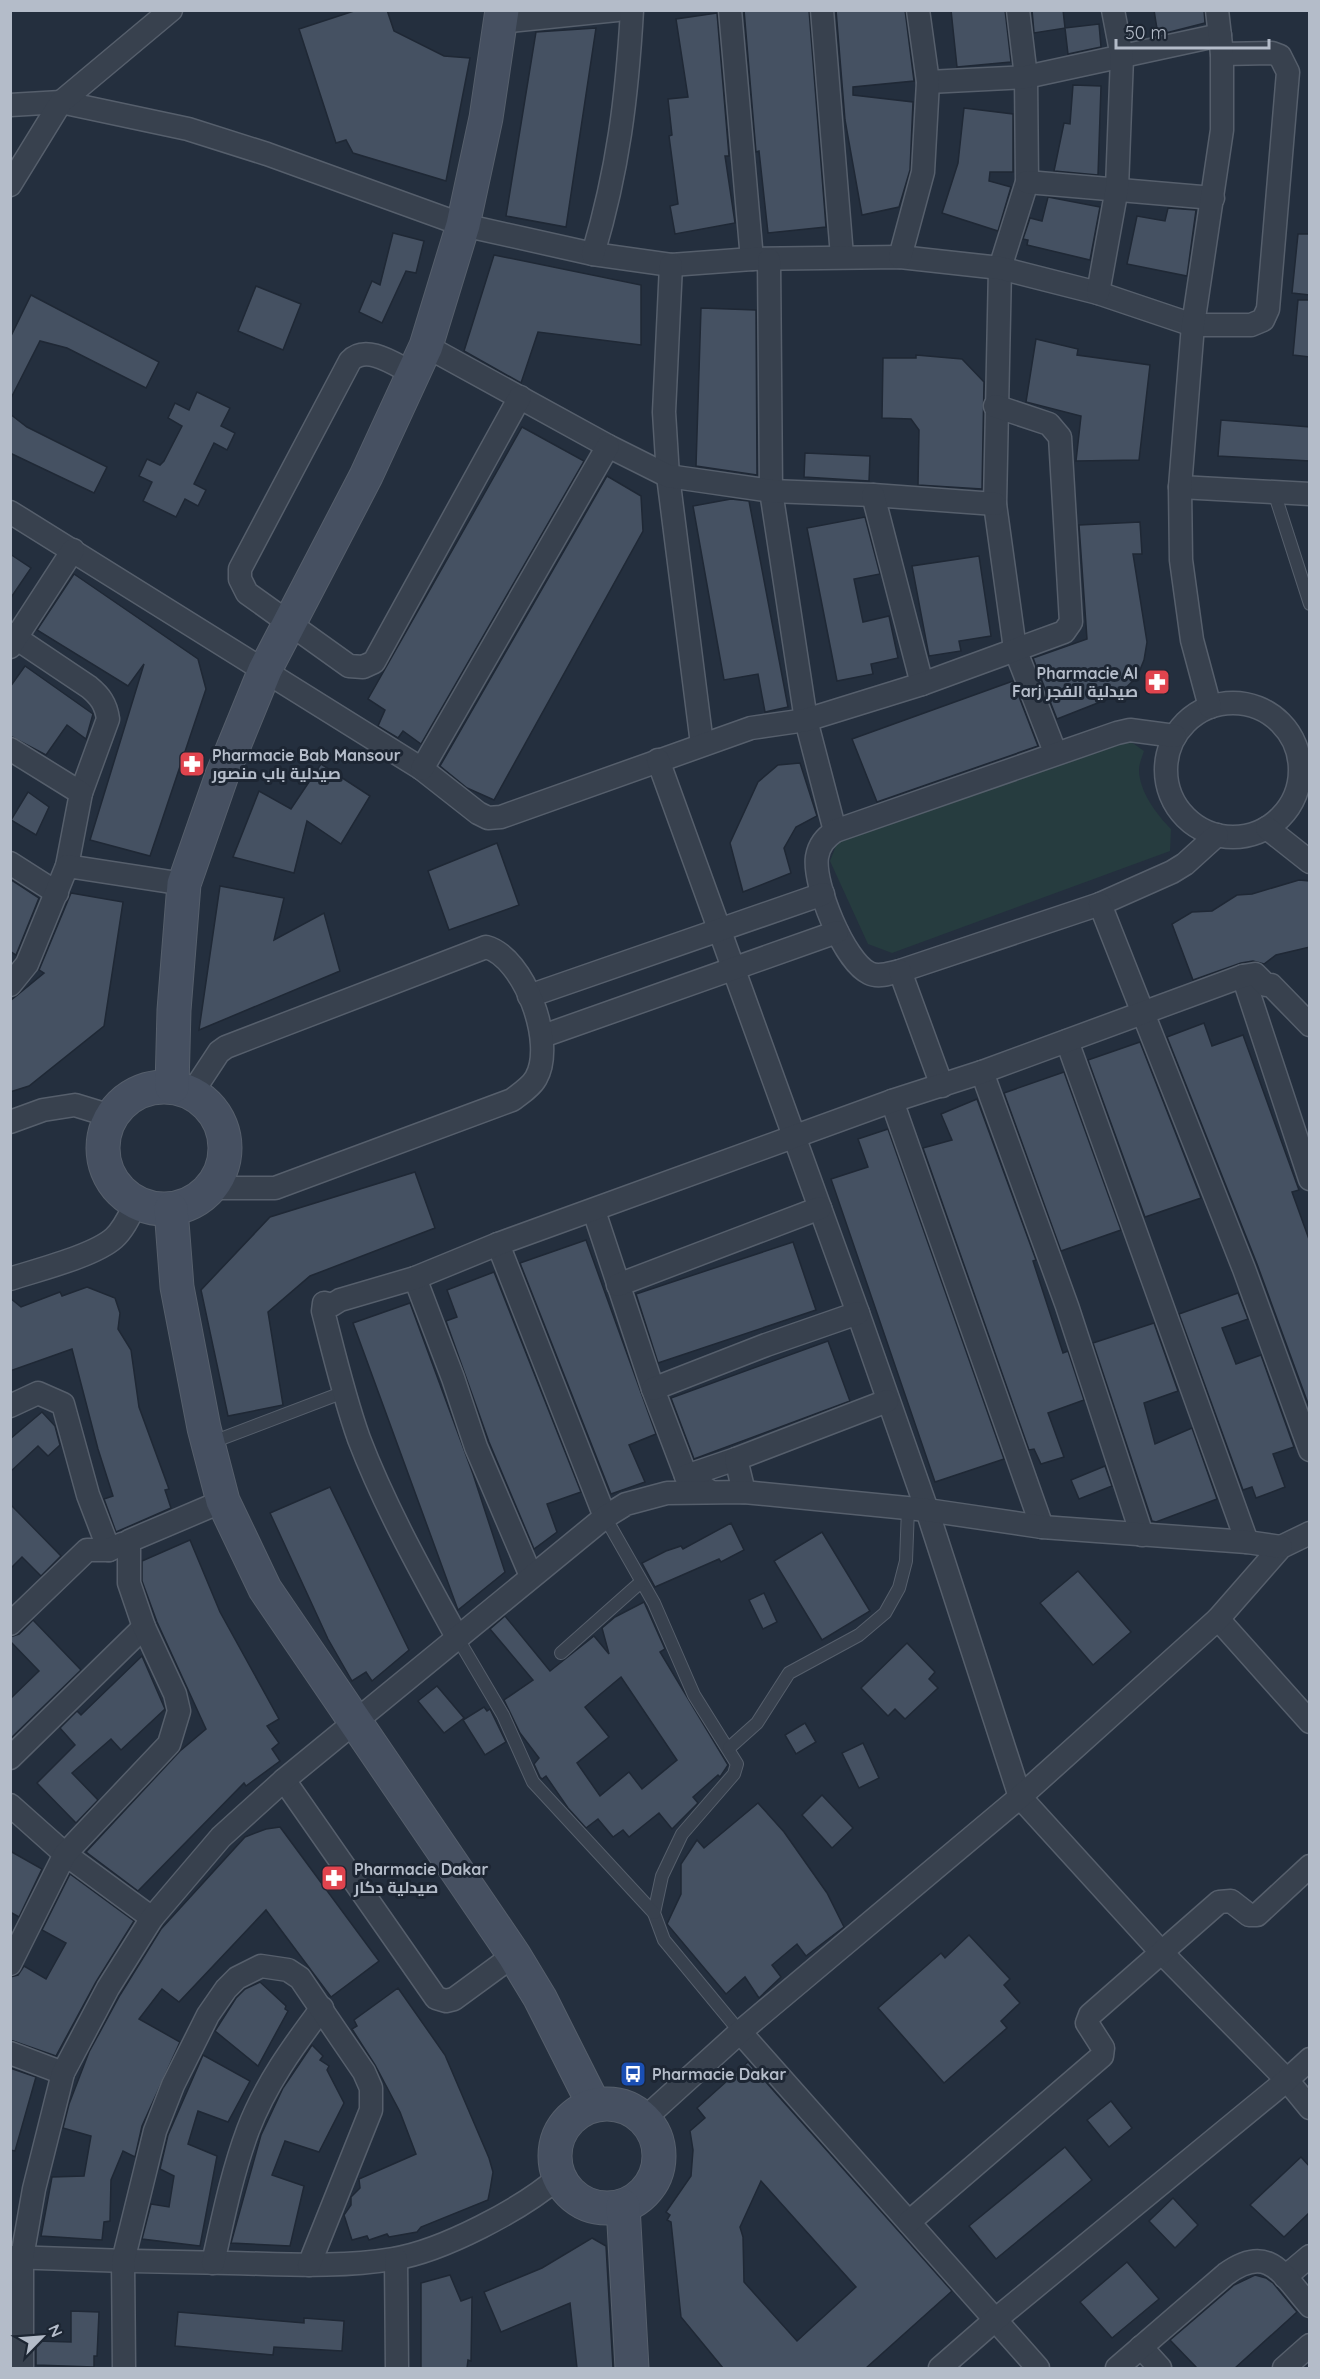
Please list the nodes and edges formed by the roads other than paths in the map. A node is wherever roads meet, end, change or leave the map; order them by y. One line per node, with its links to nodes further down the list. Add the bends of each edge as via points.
1 (171, 10): 15 (street)
2 (617, 10): 10 (street)
3 (632, 10): 22 (street, via 622,133 611,195)
4 (730, 10): 25 (street)
5 (822, 10): 23 (street)
6 (918, 10): 14 (street)
7 (1018, 10): 13 (street)
8 (1113, 10): 12 (street)
9 (1217, 10): 11 (street)
10 (501, 16): 21 (street, via 486,118)
11 (1221, 45): 12 (street); 20 (street, via 1222,130); 29 (street, via 1280,56 1288,72 1268,309 1263,320 1251,325)
12 (1122, 57): 13 (street); 19 (street)
13 (1026, 77): 14 (street); 17 (street)
14 (928, 82): 24 (street, via 923,172)
15 (61, 102): 16 (street); 18 (street); 21 (street, via 199,133)
16 (10, 105)
17 (1027, 182): 19 (street); 27 (street)
18 (10, 185)
19 (1117, 188): 20 (street); 28 (street)
20 (1213, 198): 29 (street)
21 (463, 225): 22 (street); 30 (street)
22 (593, 254): 26 (street)
23 (842, 256): 24 (street); 25 (street)
24 (900, 257): 27 (street)
25 (760, 260): 26 (street); 36 (street)
26 (671, 265): 34 (street, via 664,412)
27 (1000, 268): 28 (street); 32 (street)
28 (1098, 293): 29 (street)
29 (1193, 326): 35 (street)
30 (420, 360): 31 (street); 44 (street); 44 (street, via 361,354 350,361 240,569 247,593)
31 (520, 397): 33 (street); 44 (street, via 374,662 363,667 349,666)
32 (995, 406): 40 (street); 46 (street, via 1049,424 1060,437 1071,622 1064,632)
33 (608, 447): 34 (street); 56 (street)
34 (668, 476): 36 (street); 52 (street)
35 (1180, 487): 37 (street); 49 (street, via 1181,560 1190,629)
36 (771, 491): 39 (street); 50 (street)
37 (1274, 492): 38 (street); 43 (lane)
38 (1310, 494)
39 (873, 495): 40 (street); 48 (street)
40 (995, 504): 46 (street)
41 (10, 512): 42 (street)
42 (72, 550): 45 (street); 47 (street)
43 (1310, 604)
44 (291, 622): 47 (street)
45 (12, 640): 57 (street, via 89,687 106,708 108,719)
46 (1015, 649): 48 (street); 54 (street)
47 (265, 670): 56 (street); 64 (street)
48 (922, 684): 50 (street)
49 (1210, 707): 51 (street, via 1184,723); 58 (street, via 1232,703 1254,706 1273,716 1293,742 1300,773 1295,795 1284,813)
50 (806, 720): 52 (street, via 751,728); 59 (street)
51 (1175, 736): 54 (street, via 1130,730); 60 (street, via 1166,776 1171,796 1182,814)
52 (702, 744): 55 (street)
53 (10, 749): 57 (street)
54 (1055, 752): 59 (street)
55 (658, 760): 56 (street, via 488,818); 68 (street)
56 (422, 769)
57 (81, 793): 63 (street)
58 (1267, 828): 60 (street, via 1251,835); 62 (street)
59 (835, 831): 66 (street, via 826,838 817,859)
60 (1217, 835): 67 (street, via 1172,872)
61 (10, 862): 65 (street)
62 (1310, 862)
63 (67, 866): 64 (street); 65 (street)
64 (183, 884): 81 (street, via 174,1010)
65 (57, 893): 73 (street, via 27,964)
66 (823, 894): 68 (street); 69 (street)
67 (1100, 904): 71 (street); 75 (street)
68 (721, 930): 70 (street); 74 (street)
69 (837, 932): 70 (street); 71 (street, via 855,962 868,973 877,976)
70 (735, 968): 77 (street); 85 (street)
71 (900, 971): 80 (street)
72 (1243, 976): 75 (street); 76 (street, via 1255,974 1271,985); 86 (street)
73 (12, 981)
74 (529, 996): 77 (street); 81 (street, via 512,965 498,950 486,947 226,1047)
75 (1140, 1012): 78 (street); 102 (street, via 1244,1269)
76 (1310, 1025)
77 (543, 1036): 87 (street, via 536,1079 513,1100 275,1188)
78 (1067, 1041): 79 (street); 113 (street)
79 (982, 1072): 80 (street); 112 (street, via 1067,1306)
80 (942, 1086): 82 (street)
81 (182, 1090): 83 (street, via 155,1086 137,1092); 87 (street, via 207,1104 225,1136 223,1164)
82 (892, 1101): 85 (street); 110 (street)
83 (111, 1116): 84 (street, via 75,1105 43,1110); 88 (street, via 102,1155 114,1183)
84 (10, 1122)
85 (795, 1137): 89 (street); 91 (street)
86 (1310, 1179)
87 (211, 1188): 90 (street, via 186,1206)
88 (136, 1203): 90 (street, via 153,1209); 94 (street, via 112,1240 92,1251)
89 (820, 1208): 95 (street); 96 (street)
90 (171, 1209): 101 (street, via 177,1287)
91 (594, 1211): 92 (street); 95 (street)
92 (498, 1244): 93 (street); 109 (street)
93 (415, 1278): 98 (street, via 332,1305 324,1303); 116 (street, via 476,1447)
94 (10, 1279)
95 (618, 1285): 97 (street)
96 (858, 1313): 97 (street); 99 (street)
97 (653, 1389): 104 (street)
98 (344, 1392): 101 (lane); 121 (street, via 378,1484)
99 (887, 1401): 103 (street); 108 (street)
100 (10, 1406): 114 (street, via 38,1393 63,1404 88,1495)
101 (209, 1443): 107 (street)
102 (1310, 1450)
103 (736, 1458): 104 (street); 106 (street)
104 (686, 1476): 105 (street)
105 (708, 1490): 106 (street); 109 (street, via 644,1498)
106 (744, 1492): 108 (street)
107 (224, 1501): 114 (street); 124 (street, via 265,1589)
108 (918, 1509): 110 (street); 125 (lane, via 899,1588 885,1613 859,1635 789,1673 756,1723); 128 (street)
109 (605, 1518): 116 (street); 117 (lane)
110 (1042, 1527): 112 (street)
111 (1310, 1533): 115 (street)
112 (1142, 1535): 113 (street)
113 (1247, 1542): 115 (street)
114 (119, 1545): 119 (street, via 87,1551); 120 (street)
115 (1281, 1547): 118 (street)
116 (531, 1576): 121 (street)
117 (641, 1582): 122 (lane); 125 (lane, via 682,1672)
118 (1218, 1619): 123 (street); 128 (street)
119 (10, 1624)
120 (144, 1627): 126 (street); 130 (street, via 175,1694 179,1711 174,1733 169,1744)
121 (457, 1637): 124 (street); 132 (lane, via 503,1715 533,1782)
122 (561, 1653)
123 (1310, 1722)
124 (354, 1723): 127 (street); 135 (street)
125 (729, 1748): 132 (lane, via 736,1770 682,1834 662,1876)
126 (10, 1758)
127 (284, 1780): 133 (street, via 220,1837); 135 (street, via 436,1998 454,1999)
128 (1020, 1797): 134 (street); 138 (street)
129 (10, 1805): 130 (street)
130 (65, 1854): 133 (street); 136 (street)
131 (1310, 1866): 134 (street, via 1261,1913 1249,1915 1231,1901 1222,1900)
132 (654, 1913): 138 (lane, via 664,1940)
133 (152, 1918): 141 (street, via 108,1988)
134 (1162, 1953): 142 (street); 148 (street, via 1088,2017 1087,2023 1103,2048 1100,2058)
135 (514, 1955): 143 (street)
136 (10, 1964)
137 (322, 2008): 152 (street, via 300,1978 277,1967 250,1970 226,1989 193,2042 165,2104); 153 (street, via 295,2043 249,2128); 154 (street, via 364,2072 372,2100)
138 (740, 2032): 145 (street); 148 (street)
139 (10, 2054): 141 (street)
140 (1310, 2059): 142 (street)
141 (63, 2073): 150 (street)
142 (1287, 2080): 144 (street); 157 (street)
143 (594, 2105): 145 (street, via 621,2105); 146 (street, via 568,2120 560,2133 555,2162)
144 (1310, 2108)
145 (644, 2119): 147 (street, via 654,2133 658,2169 639,2198)
146 (559, 2177): 147 (street, via 567,2190 593,2207); 151 (street, via 537,2196 500,2217 452,2240)
147 (623, 2206): 163 (street)
148 (909, 2223): 157 (street)
149 (1310, 2256): 155 (street)
150 (16, 2257): 152 (street); 160 (street)
151 (396, 2259): 154 (street); 162 (street)
152 (123, 2261): 153 (street); 161 (street)
153 (213, 2263): 154 (street)
154 (309, 2265)
155 (1285, 2277): 156 (street); 159 (street, via 1267,2262 1245,2262)
156 (1310, 2306)
157 (995, 2320): 164 (street); 165 (street)
158 (1310, 2345): 168 (street)
159 (1141, 2348): 166 (street); 167 (street)
160 (22, 2368)
161 (124, 2368)
162 (397, 2368)
163 (632, 2368)
164 (940, 2368)
165 (1038, 2368)
166 (1117, 2368)
167 (1160, 2368)
168 (1284, 2368)

